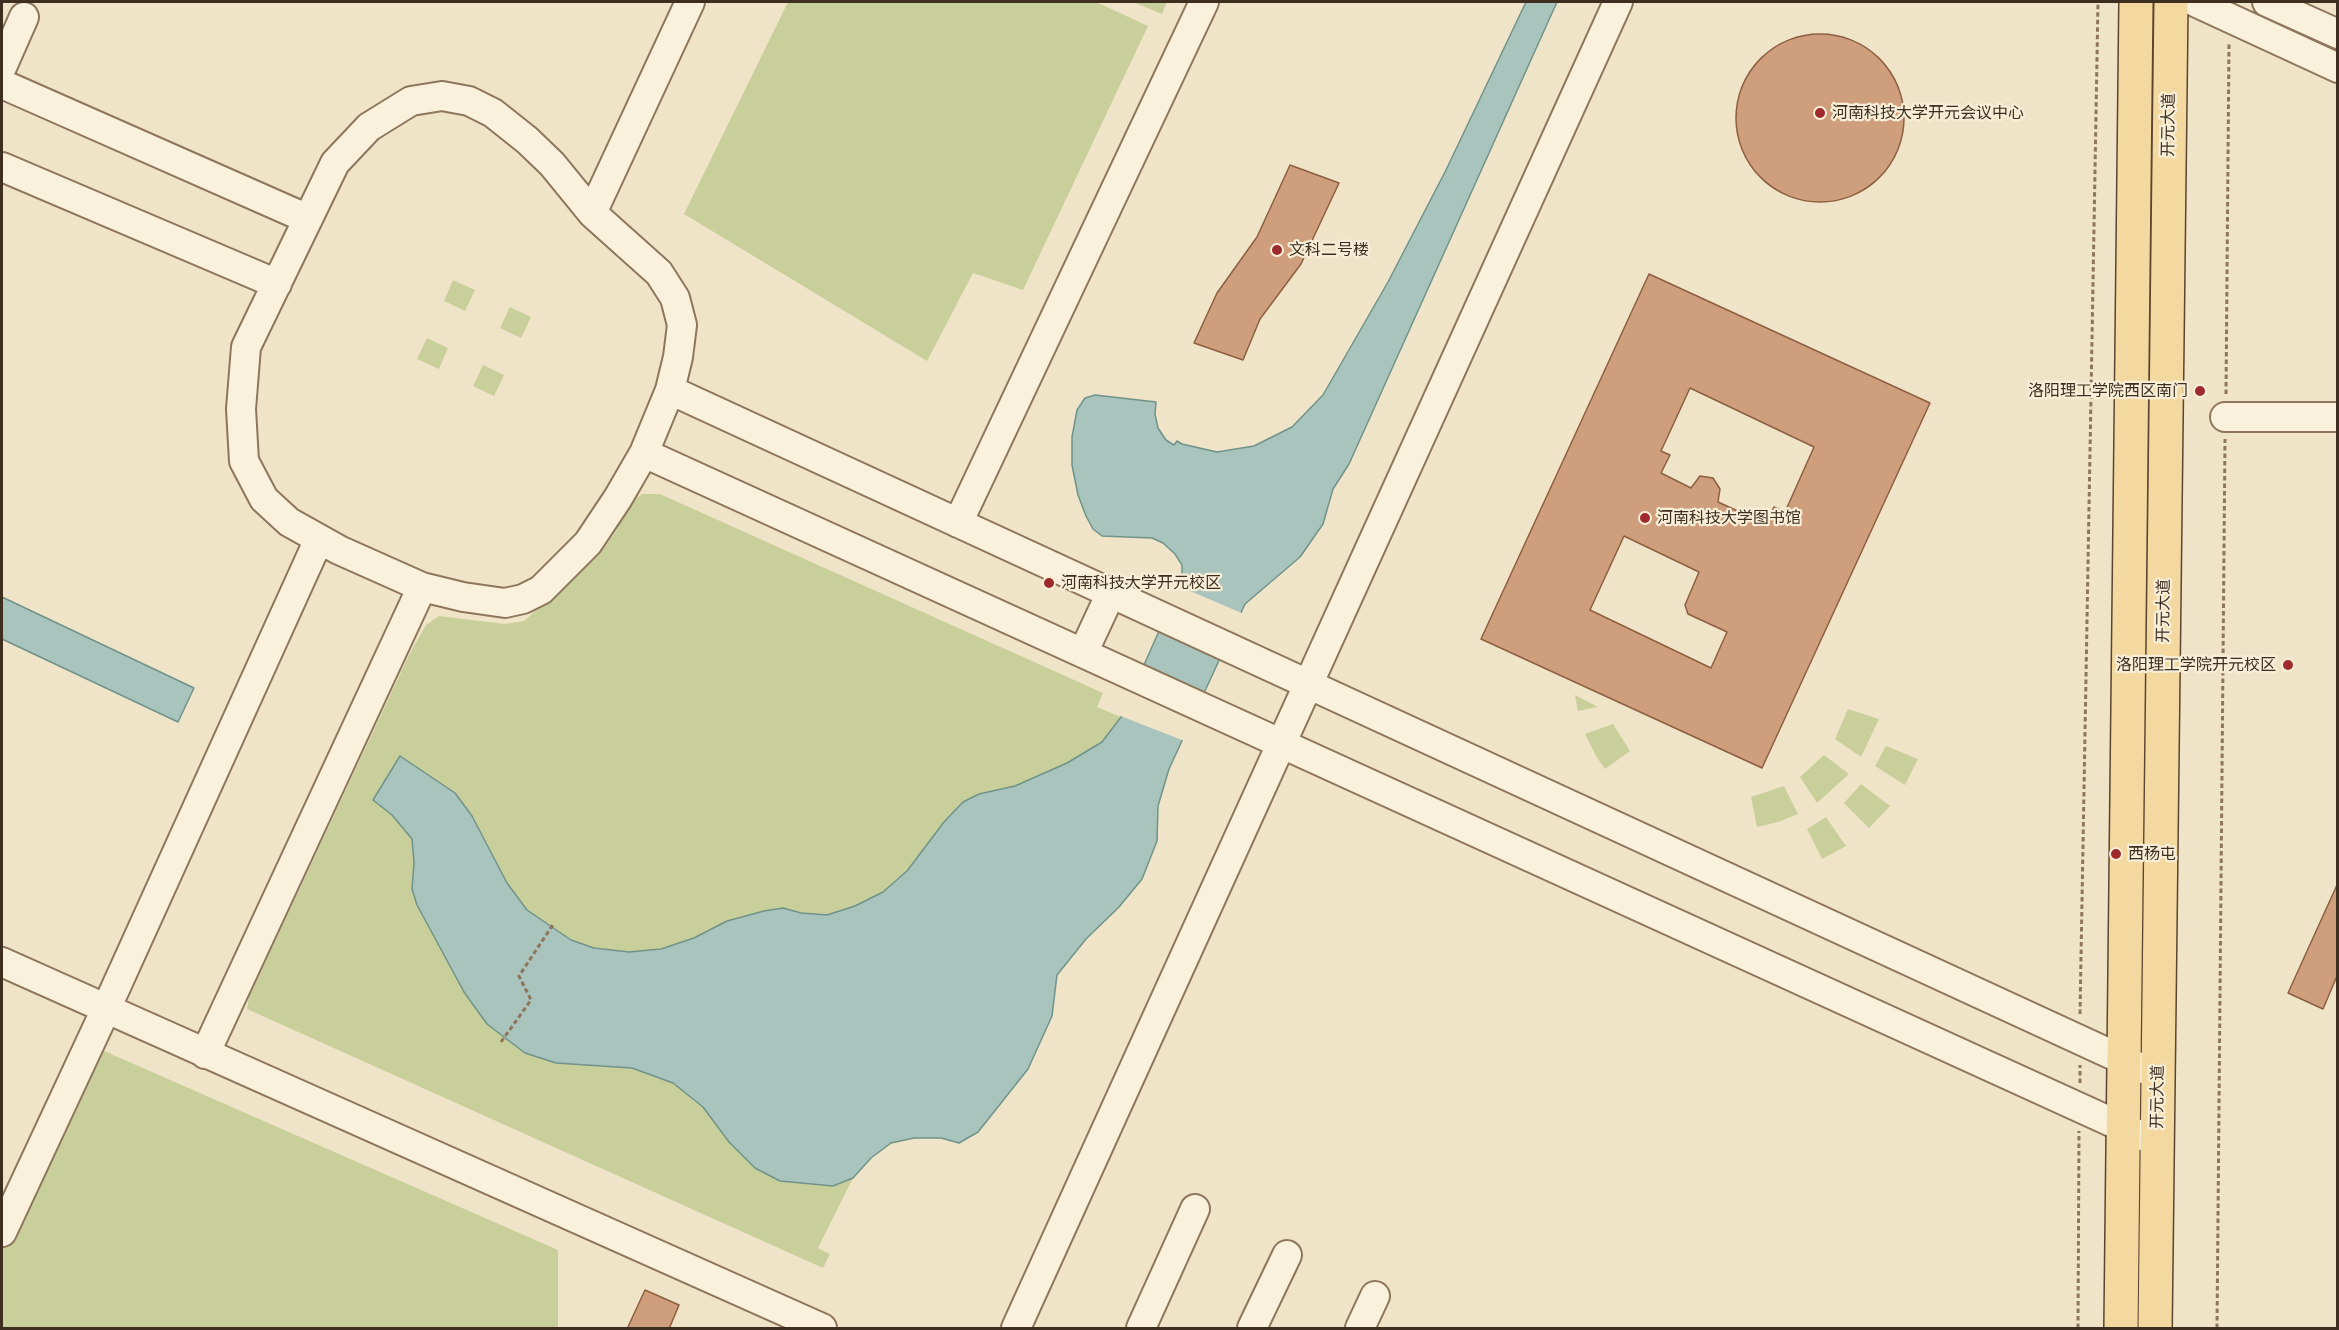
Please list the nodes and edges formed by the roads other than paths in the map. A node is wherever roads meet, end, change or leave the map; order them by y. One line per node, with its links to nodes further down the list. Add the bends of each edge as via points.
1 (690, 2): 14 (lane)
2 (1204, 2): 21 (lane)
3 (1618, 2): 26 (lane)
4 (2136, 2): 31 (main road, 开元大道)
5 (2170, 2): 32 (main road, 开元大道)
6 (2195, 2): 11 (lane)
7 (2267, 2): 9 (lane)
8 (24, 17): 10 (lane)
9 (2337, 34)
10 (2, 67)
11 (2337, 68)
12 (2, 84): 15 (lane)
13 (2, 167): 16 (lane)
14 (592, 213): 15 (lane, via 552,164 510,126 470,101 442,96 411,101 369,127 335,163); 17 (lane, via 658,273 675,298 682,325)
15 (308, 219): 16 (lane)
16 (277, 284): 22 (lane, via 246,347 240,409 244,461 264,500 289,522)
17 (670, 390): 20 (lane); 21 (lane)
18 (2225, 417): 19 (lane)
19 (2337, 417)
20 (644, 453): 23 (lane, via 588,543 541,590 504,603); 25 (lane)
21 (958, 523): 24 (lane)
22 (319, 538): 23 (lane); 29 (lane)
23 (422, 587): 30 (lane)
24 (1111, 593): 25 (lane); 26 (lane)
25 (1083, 653): 27 (lane)
26 (1309, 684): 27 (lane); 31 (lane)
27 (1282, 744): 33 (lane); 40 (lane)
28 (2, 962): 29 (lane)
29 (106, 1009): 30 (lane); 36 (lane)
30 (205, 1054): 39 (lane)
31 (2124, 1060): 32 (lane); 33 (main road, 开元大道)
32 (2158, 1076): 34 (main road, 开元大道)
33 (2124, 1128): 34 (lane); 44 (main road, 开元大道)
34 (2157, 1143): 45 (main road, 开元大道)
35 (1195, 1209): 41 (lane)
36 (2, 1232)
37 (1287, 1255): 42 (lane)
38 (1375, 1296): 43 (lane)
39 (822, 1329)
40 (1016, 1329)
41 (1141, 1329)
42 (1252, 1329)
43 (1360, 1329)
44 (2121, 1329)
45 (2155, 1329)

